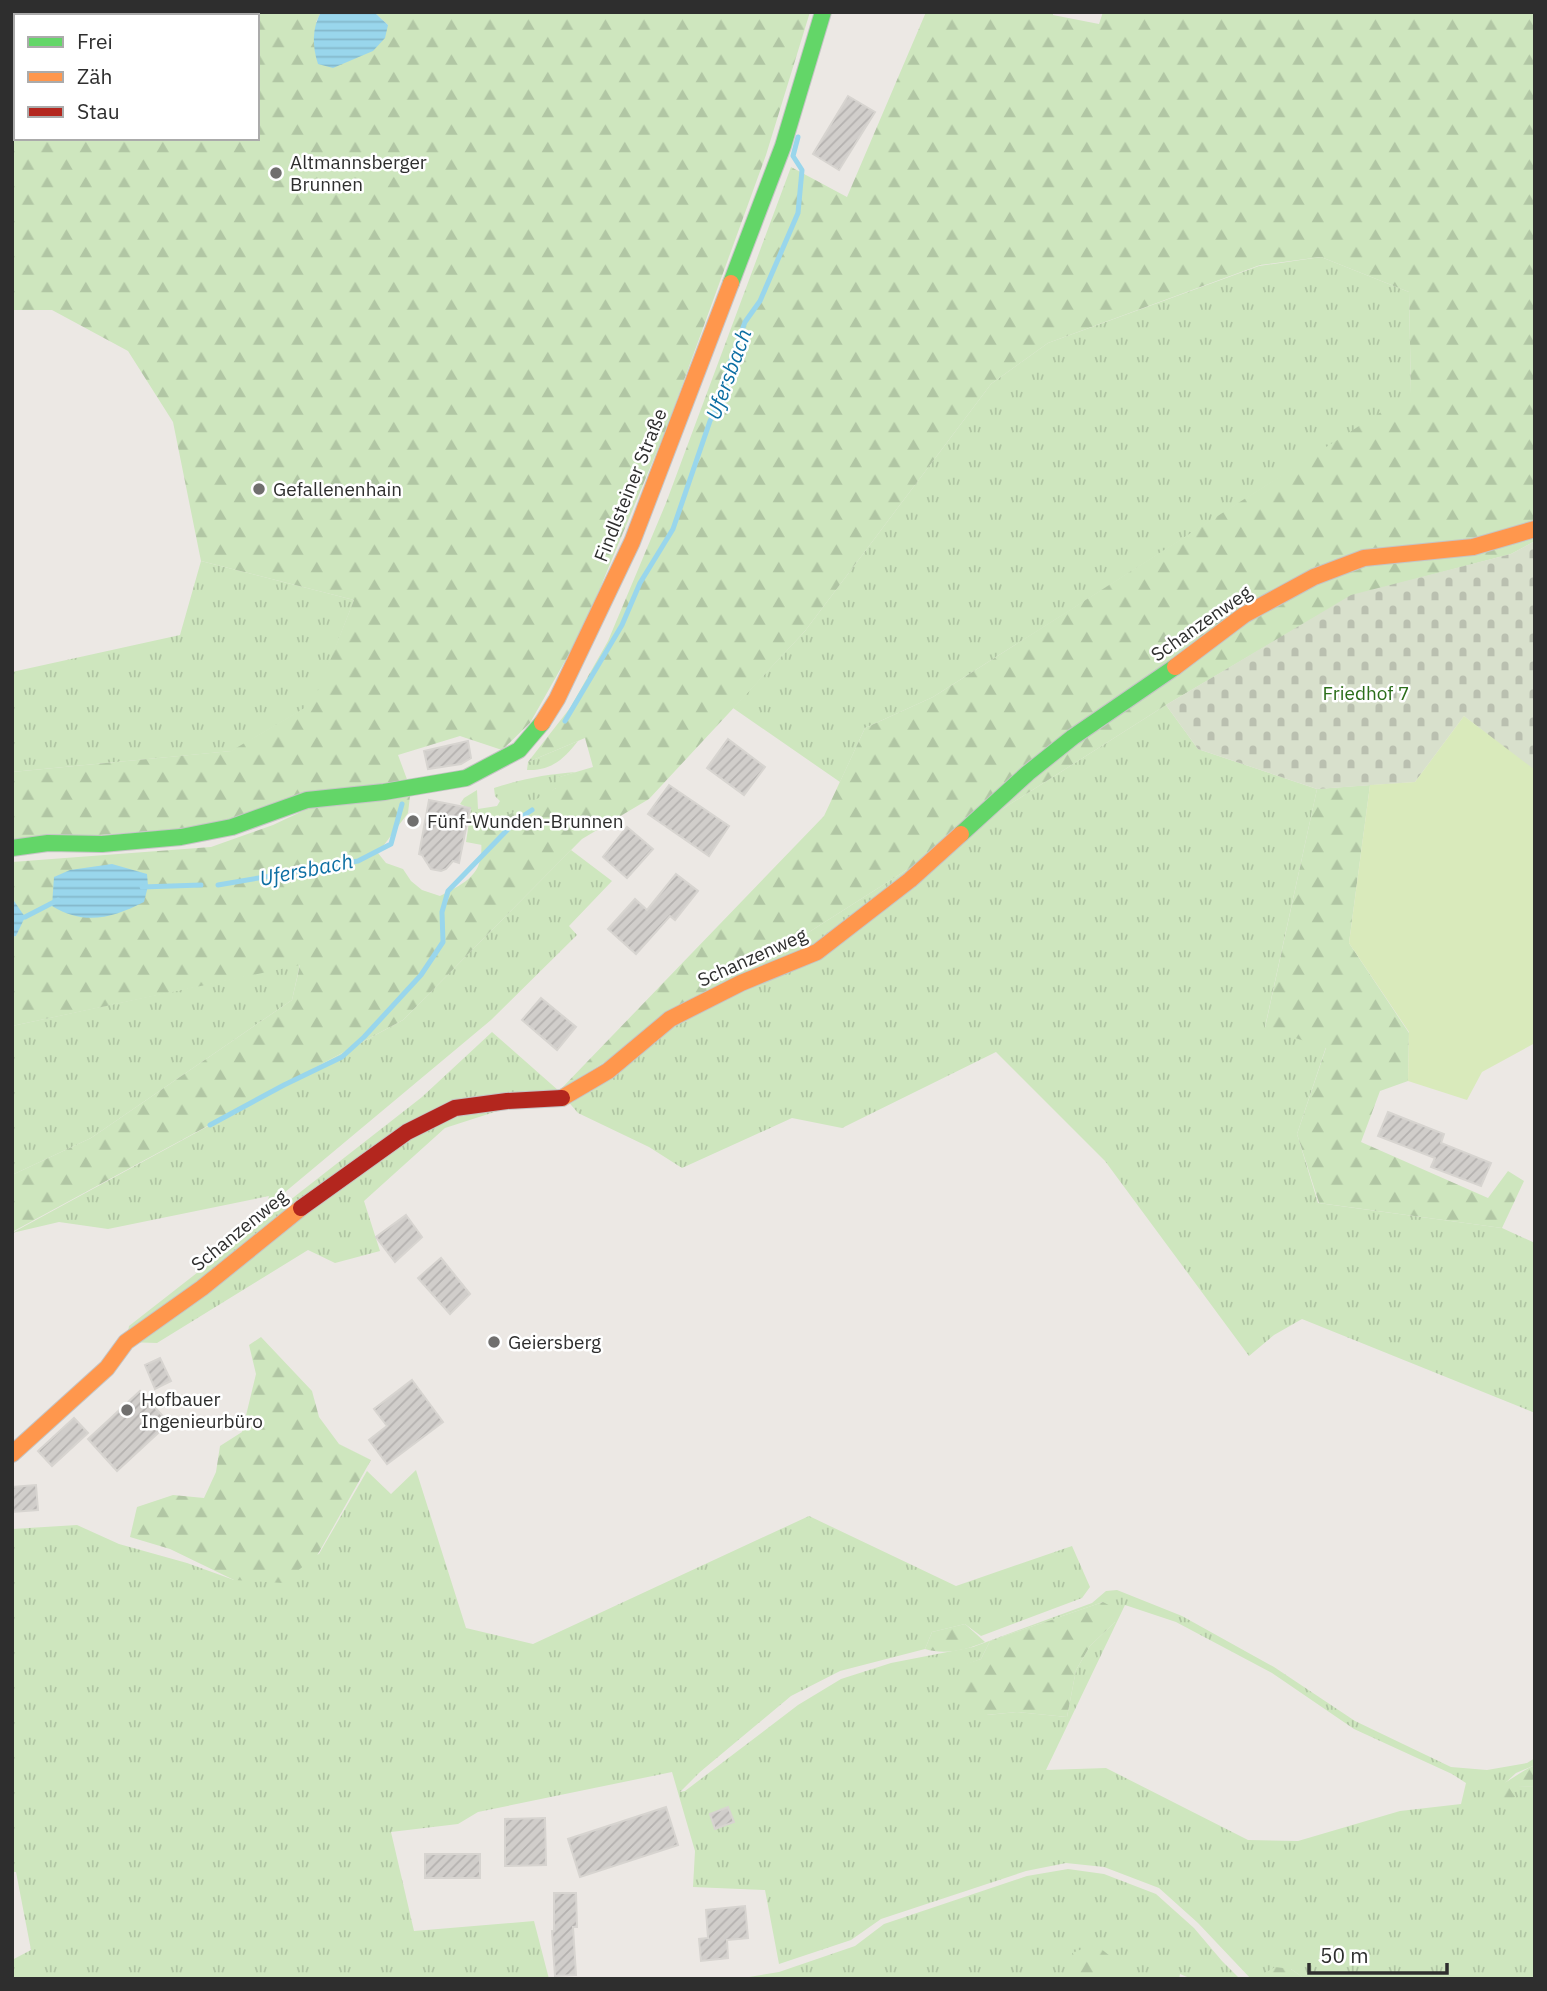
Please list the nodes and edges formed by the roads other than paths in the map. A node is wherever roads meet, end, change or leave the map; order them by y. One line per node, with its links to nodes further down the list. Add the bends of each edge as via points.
1 (822, 12): 3 (street, Findlsteiner Straße, via 783,146 636,531 557,699 519,750 467,778 307,800 232,827 181,837)
2 (1532, 531): 4 (street, Schanzenweg, via 1473,547 1364,558 1244,615 1073,737 910,880 817,952 670,1019 608,1071 560,1100 455,1108 397,1139 320,1192 202,1288 125,1342 107,1368)
3 (12, 848)
4 (12, 1454)

